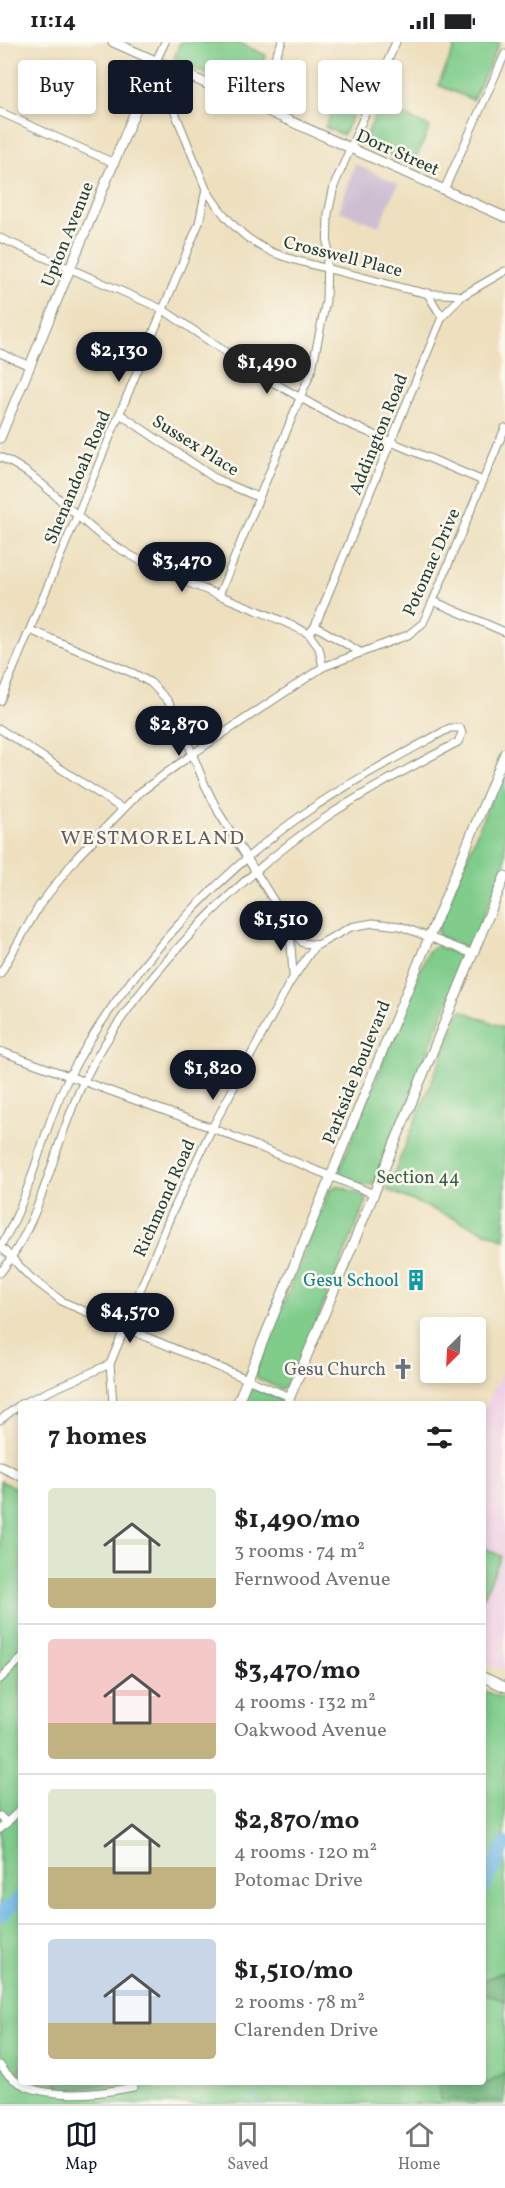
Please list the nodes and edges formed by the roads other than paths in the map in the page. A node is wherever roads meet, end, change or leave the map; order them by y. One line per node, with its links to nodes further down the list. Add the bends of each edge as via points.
1 (113, 42): 6 (street, Dorr Street)
2 (165, 42): 7 (street, Upton Avenue)
3 (282, 42): 8 (street)
4 (396, 42): 13 (street)
5 (505, 54): 16 (street)
6 (149, 60)
7 (156, 60)
8 (274, 60)
9 (0, 112): 14 (street)
10 (134, 114): 14 (street, Upton Avenue)
11 (176, 114): 15 (street)
12 (271, 114): 13 (street, Dorr Street)
13 (349, 148): 16 (street, Dorr Street); 19 (street, via 330,201)
14 (114, 163): 20 (street, Upton Avenue)
15 (206, 189): 19 (street, Crosswell Place, via 232,224 263,249 296,263); 24 (street, Shenandoah Road, via 199,223)
16 (444, 190): 17 (street, Dorr Street)
17 (505, 217)
18 (0, 238): 20 (street)
19 (326, 268): 22 (street, Crosswell Place); 28 (street, via 322,334)
20 (70, 269): 24 (street); 27 (street, Upton Avenue)
21 (505, 271): 23 (street, Addington Road)
22 (427, 293): 23 (street, Crosswell Place); 25 (street)
23 (462, 296): 25 (street, Addington Road)
24 (162, 309): 28 (street); 29 (street, Shenandoah Road)
25 (442, 317): 32 (street, Addington Road)
26 (0, 353): 27 (street)
27 (30, 366): 31 (street, Upton Avenue)
28 (301, 399): 32 (street); 35 (street)
29 (120, 414): 35 (street, Sussex Place, via 216,478); 36 (street, Shenandoah Road)
30 (505, 428): 34 (street, Potomac Drive)
31 (0, 438)
32 (391, 443): 34 (street); 39 (street, Addington Road)
33 (0, 457): 36 (street, via 24,470)
34 (483, 481): 38 (street, Potomac Drive)
35 (258, 497): 37 (street)
36 (76, 517): 37 (street, via 136,559); 40 (street, Shenandoah Road)
37 (219, 595): 42 (street)
38 (433, 601): 41 (street); 43 (street, Potomac Drive, via 425,619 412,633)
39 (315, 626): 42 (street, Addington Road); 43 (street)
40 (30, 630): 45 (street, Shenandoah Road); 48 (street, via 151,683 168,701)
41 (505, 632)
42 (309, 634): 44 (street, via 319,648)
43 (360, 652): 44 (street, Potomac Drive)
44 (323, 667): 48 (street, Potomac Drive)
45 (0, 701)
46 (0, 729): 49 (street)
47 (505, 753): 54 (street, Parkside Boulevard)
48 (191, 755): 49 (street, Potomac Drive); 50 (street, via 214,804)
49 (121, 808): 57 (street, Potomac Drive, via 39,906)
50 (247, 858): 51 (street); 51 (street, via 304,813 362,776 450,728 462,731 458,742 330,814); 60 (street, via 146,963 102,1022)
51 (256, 873): 53 (street); 61 (street, via 206,920 151,981 113,1032)
52 (505, 876): 56 (street)
53 (290, 927): 55 (street, via 303,943); 58 (street)
54 (429, 938): 55 (street, Richmond Road, via 400,926 373,923 351,927); 56 (street, Richmond Road); 63 (street, Parkside Boulevard)
55 (318, 945): 58 (street, Richmond Road)
56 (473, 954): 64 (street)
57 (0, 974)
58 (293, 976): 62 (street, Richmond Road)
59 (0, 1051): 60 (street)
60 (69, 1077): 61 (street); 65 (street, via 44,1134 17,1215)
61 (84, 1082): 62 (street); 66 (street, via 52,1157 34,1217)
62 (212, 1128): 63 (street); 68 (street, Richmond Road)
63 (331, 1177): 64 (street); 70 (street, Parkside Boulevard)
64 (374, 1194): 74 (street)
65 (0, 1246): 66 (street)
66 (12, 1259): 67 (street); 68 (street, via 63,1302)
67 (0, 1274)
68 (124, 1328): 69 (street, Richmond Road); 70 (street)
69 (110, 1364): 71 (street); 72 (street, Richmond Road)
70 (247, 1380): 73 (street, Parkside Boulevard); 74 (street)
71 (28, 1401)
72 (113, 1401)
73 (238, 1401)
74 (289, 1401)
75 (18, 1406): 76 (street)
76 (0, 1420)
77 (0, 1466): 78 (street)
78 (18, 1475)
79 (18, 1662): 81 (street)
80 (486, 1678): 82 (street)
81 (1, 1679)
82 (505, 1687)
83 (18, 1812): 85 (street)
84 (0, 1816): 85 (street)
85 (7, 1823): 86 (street)
86 (0, 1829)
87 (0, 2065): 88 (street, via 19,2086 44,2092 75,2095)
88 (134, 2087)

